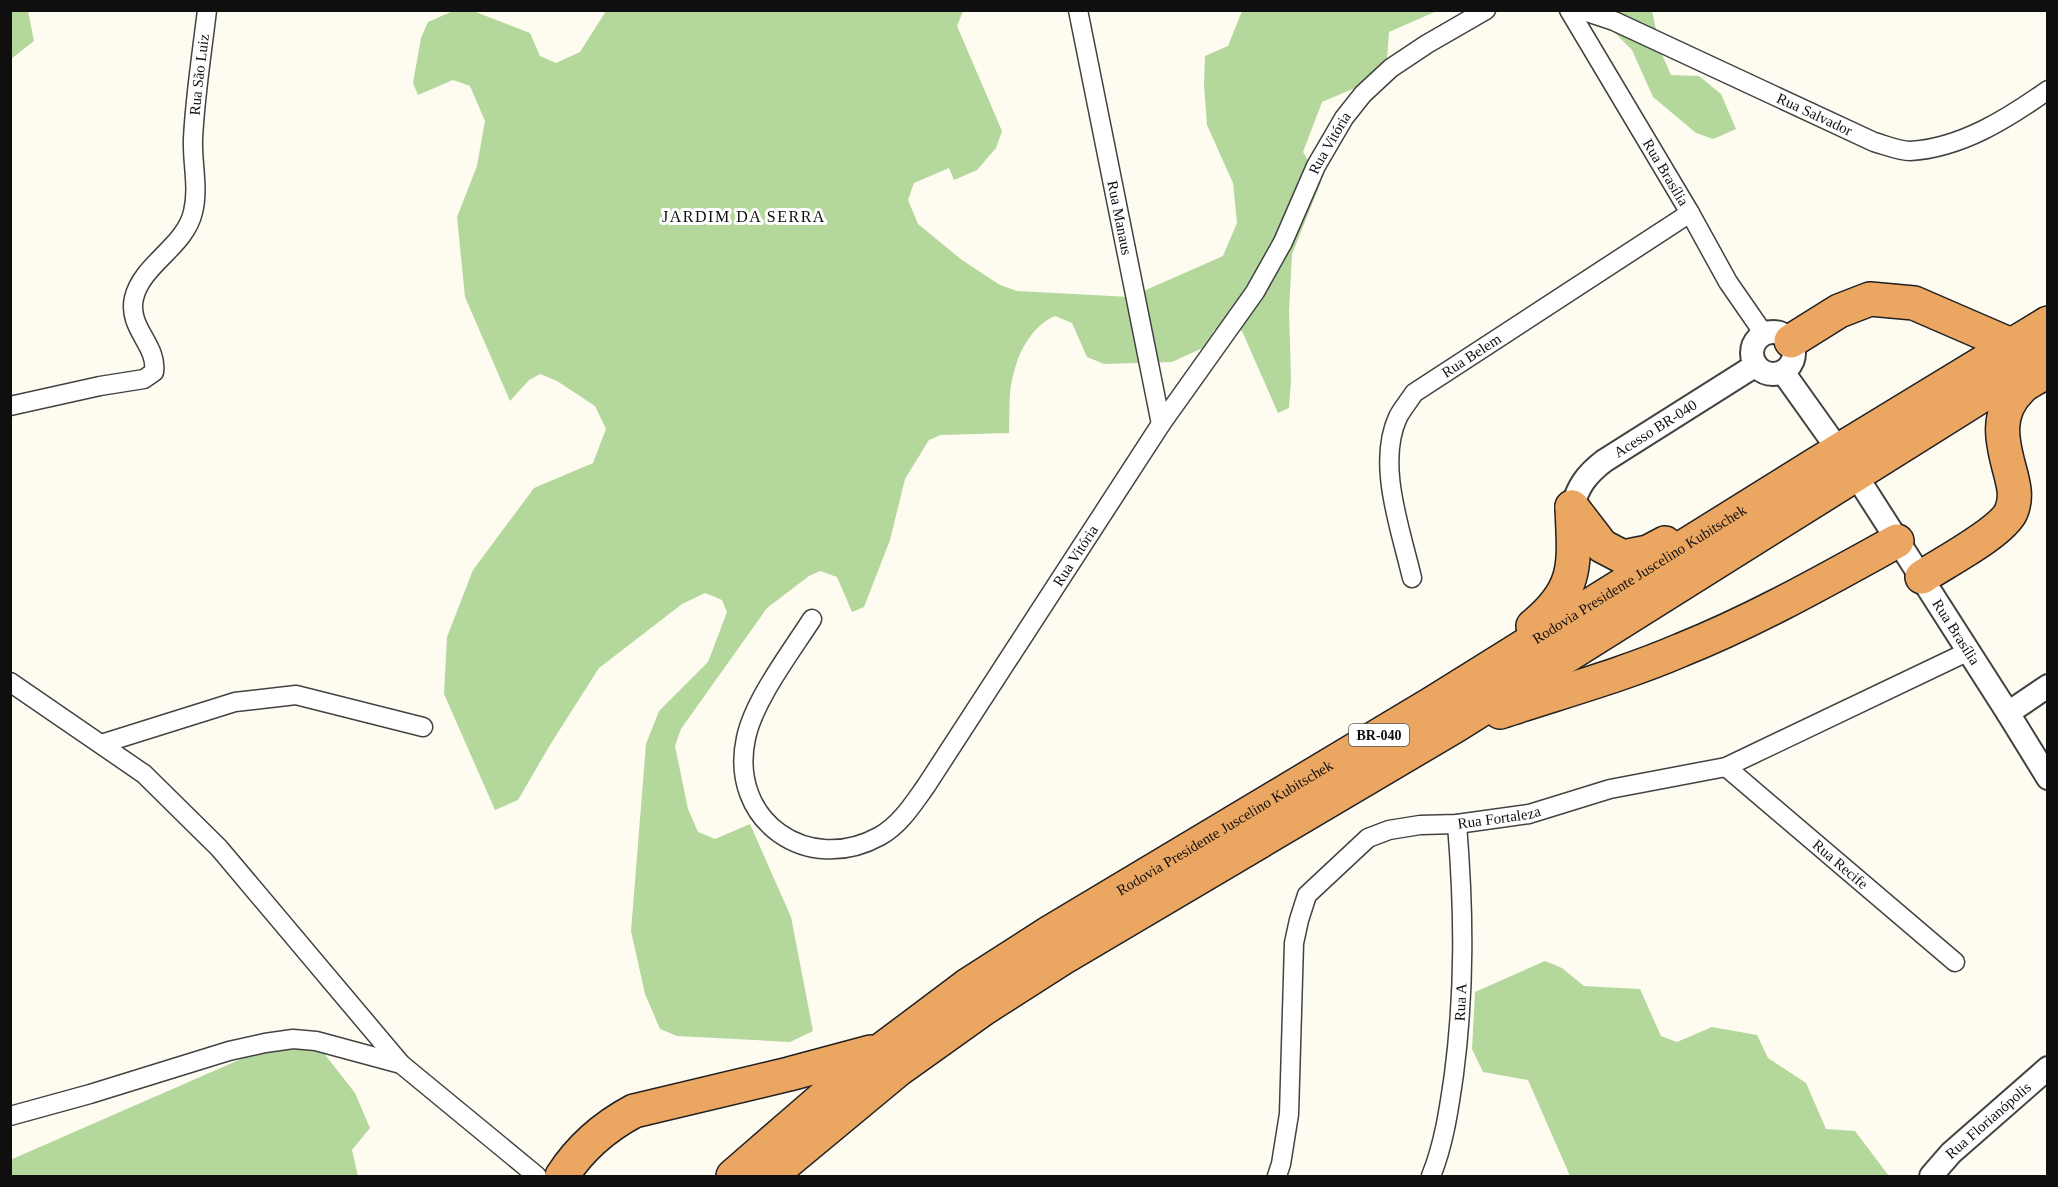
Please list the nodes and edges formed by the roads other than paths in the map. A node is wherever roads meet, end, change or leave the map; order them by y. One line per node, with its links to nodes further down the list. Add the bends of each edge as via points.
1 (207, 10): 15 (street, Rua São Luiz, via 193,139 193,214 183,232 147,273 134,302 133,317 152,357 154,372 144,379)
2 (1078, 10): 16 (street, Rua Manaus)
3 (1486, 10): 16 (street, Rua Vitória, via 1391,68 1363,93 1316,166 1283,242 1255,292)
4 (1569, 10): 7 (street, Rua Brasília)
5 (1581, 10): 6 (street, Rua Salvador, via 1614,21 1874,142 1908,151 1970,137)
6 (2048, 90)
7 (1690, 213): 9 (street, Rua Brasília, via 1728,282); 22 (street, Rua Belem, via 1414,393 1391,440 1390,486)
8 (2048, 323): 10 (highway, Rodovia Presidente Juscelino Kubitschek / BR-040)
9 (1777, 338): 10 (highway, via 1870,299 1914,303); 12 (street, via 1754,345); 14 (street, via 1795,355)
10 (2011, 345): 17 (highway, Rodovia Presidente Juscelino Kubitschek / BR-040)
11 (2048, 354): 29 (highway, Rodovia Presidente Juscelino Kubitschek / BR-040)
12 (1756, 365): 14 (street, via 1765,373); 19 (street, Acesso BR-040, via 1587,474)
13 (2048, 371): 21 (highway, via 2020,388 2003,417 2015,499 2010,514 1995,530)
14 (1783, 372): 17 (street)
15 (10, 406)
16 (1161, 424): 23 (street, Rua Vitória, via 927,786 882,836 855,847 828,849 780,836 766,824 747,791 743,765 754,712)
17 (1824, 451): 19 (highway, via 1636,556 1623,557 1602,546); 27 (highway, Rodovia Presidente Juscelino Kubitschek / BR-040)
18 (1864, 488): 20 (street, Rua Brasília)
19 (1572, 507): 27 (highway, via 1574,560 1559,602)
20 (1897, 541): 21 (street, Rua Brasília); 29 (highway, via 1790,600 1681,651)
21 (1922, 577): 24 (street, Rua Brasília)
22 (1412, 578)
23 (812, 619)
24 (1967, 652): 28 (street, Rua Brasília); 32 (street, Rua Fortaleza)
25 (10, 682): 31 (street)
26 (2048, 686): 28 (street)
27 (1433, 703): 36 (highway, Rodovia Presidente Juscelino Kubitschek / BR-040, via 1049,933 968,985)
28 (2008, 713): 33 (street, Rua Brasília)
29 (1455, 726): 43 (highway, Rodovia Presidente Juscelino Kubitschek / BR-040, via 1060,958 982,1009 899,1069)
30 (423, 727): 31 (street, via 296,695 235,702)
31 (101, 744): 37 (street, via 144,774 219,848)
32 (1726, 767): 34 (street, Rua Fortaleza, via 1610,789 1529,814); 35 (street, Rua Recife)
33 (2048, 778)
34 (1457, 824): 44 (street, Rua Fortaleza, via 1420,825 1368,838 1307,895 1294,943 1289,1114); 45 (street, Rua A, via 1463,898 1458,1038 1448,1118)
35 (1955, 962)
36 (884, 1048): 41 (highway, via 634,1111 591,1140); 42 (highway, Rodovia Presidente Juscelino Kubitschek / BR-040)
37 (401, 1064): 39 (street, via 316,1041 265,1042); 40 (street)
38 (2048, 1068): 46 (street, Rua Florianópolis, via 1951,1153)
39 (10, 1116)
40 (537, 1176)
41 (562, 1176)
42 (733, 1176)
43 (770, 1176)
44 (1277, 1176)
45 (1431, 1176)
46 (1931, 1176)

